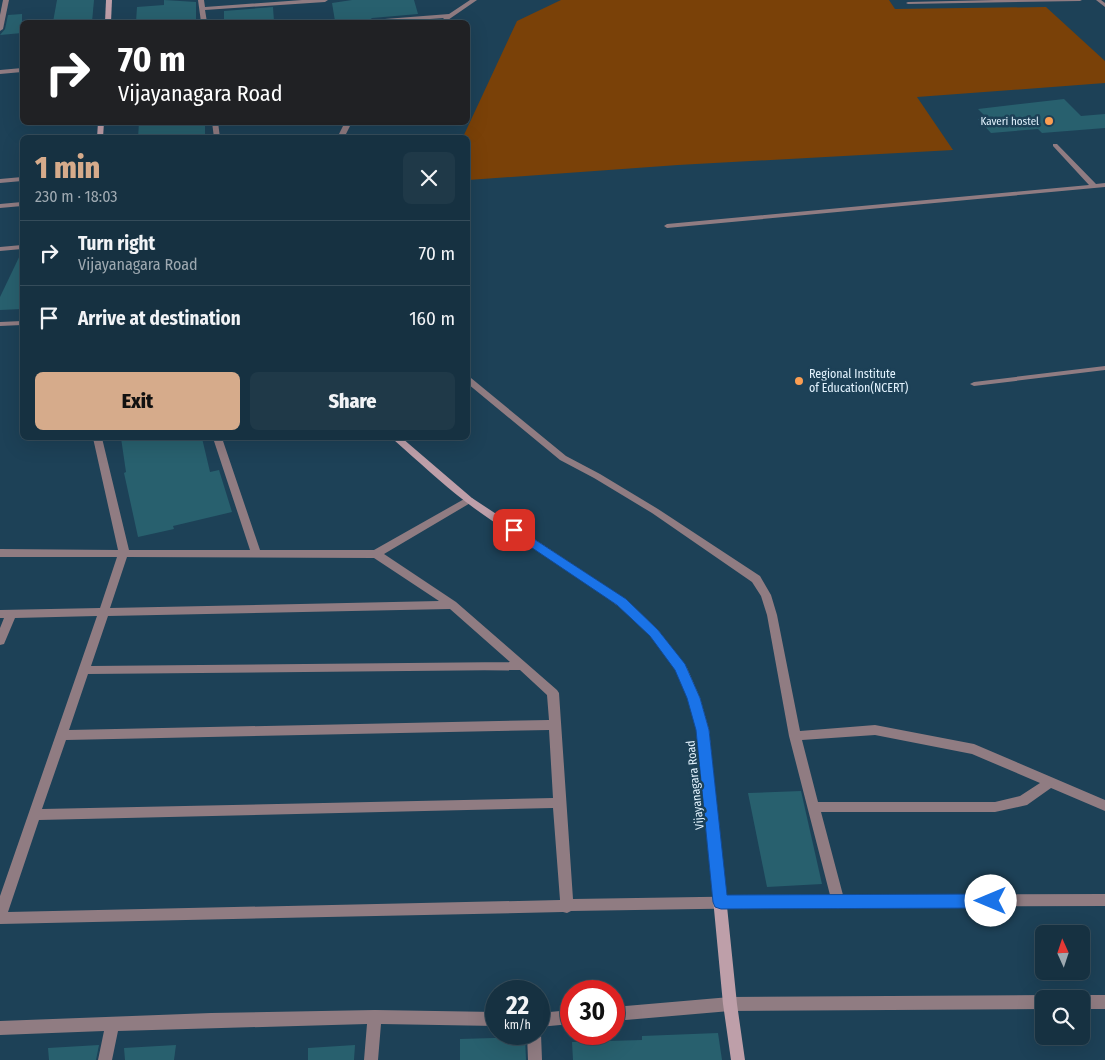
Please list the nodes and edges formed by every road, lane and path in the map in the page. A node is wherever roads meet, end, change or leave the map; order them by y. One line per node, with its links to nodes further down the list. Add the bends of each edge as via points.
1 (6, 0): 16 (street)
2 (109, 0): 12 (street)
3 (201, 0): 10 (street)
4 (325, 0): 10 (street)
5 (474, 0): 11 (street)
6 (1080, 0): 8 (lane)
7 (1098, 0): 9 (lane)
8 (908, 3)
9 (1105, 6)
10 (202, 9): 13 (street)
11 (450, 16): 14 (street); 15 (street)
12 (108, 20)
13 (204, 20)
14 (398, 20)
15 (445, 20)
16 (0, 29)
17 (20, 70): 18 (street)
18 (0, 72)
19 (1055, 145): 23 (lane)
20 (20, 179): 21 (street)
21 (0, 181)
22 (1105, 185): 23 (lane)
23 (1094, 186): 26 (lane)
24 (20, 204): 25 (street)
25 (0, 206)
26 (667, 226)
27 (20, 247): 28 (street)
28 (0, 249)
29 (20, 323): 30 (street)
30 (0, 324)
31 (1105, 368): 33 (lane)
32 (470, 382): 50 (street, via 563,458 655,511 756,579 766,595 772,615)
33 (974, 384)
34 (96, 440): 38 (street)
35 (218, 440): 40 (street)
36 (399, 440): 37 (street, Vijayanagara Road)
37 (469, 500): 41 (street); 57 (street, Vijayanagara Road, via 622,602 654,633 681,668 694,698 702,730)
38 (124, 552): 39 (street); 40 (street); 43 (street)
39 (0, 553)
40 (256, 553): 41 (street)
41 (376, 554): 42 (street)
42 (452, 605): 43 (street); 46 (street)
43 (103, 612): 44 (street); 47 (street)
44 (6, 614): 45 (street)
45 (0, 641)
46 (522, 666): 47 (street); 48 (street, via 553,693)
47 (84, 670): 49 (street)
48 (555, 725): 49 (street); 52 (street)
49 (62, 735): 55 (street)
50 (795, 736): 51 (street, via 875,730 974,749); 54 (street)
51 (1051, 782): 53 (street); 54 (street, via 1023,801 995,807)
52 (559, 803): 55 (street); 59 (street)
53 (1105, 806)
54 (813, 807): 58 (street)
55 (35, 815): 60 (street)
56 (1105, 900): 58 (street)
57 (721, 902): 58 (street); 59 (street); 64 (street, Vijayanagara Road)
58 (838, 903)
59 (567, 907): 60 (street)
60 (0, 917)
61 (1035, 1002): 64 (street)
62 (1090, 1002): 63 (street)
63 (1105, 1002)
64 (730, 1004): 65 (street); 74 (street, Vijayanagara Road)
65 (625, 1013)
66 (375, 1017): 67 (street); 68 (street); 72 (street)
67 (485, 1020)
68 (112, 1025): 69 (street); 71 (street)
69 (0, 1028)
70 (534, 1045): 73 (street)
71 (105, 1060)
72 (371, 1060)
73 (535, 1060)
74 (738, 1060)

